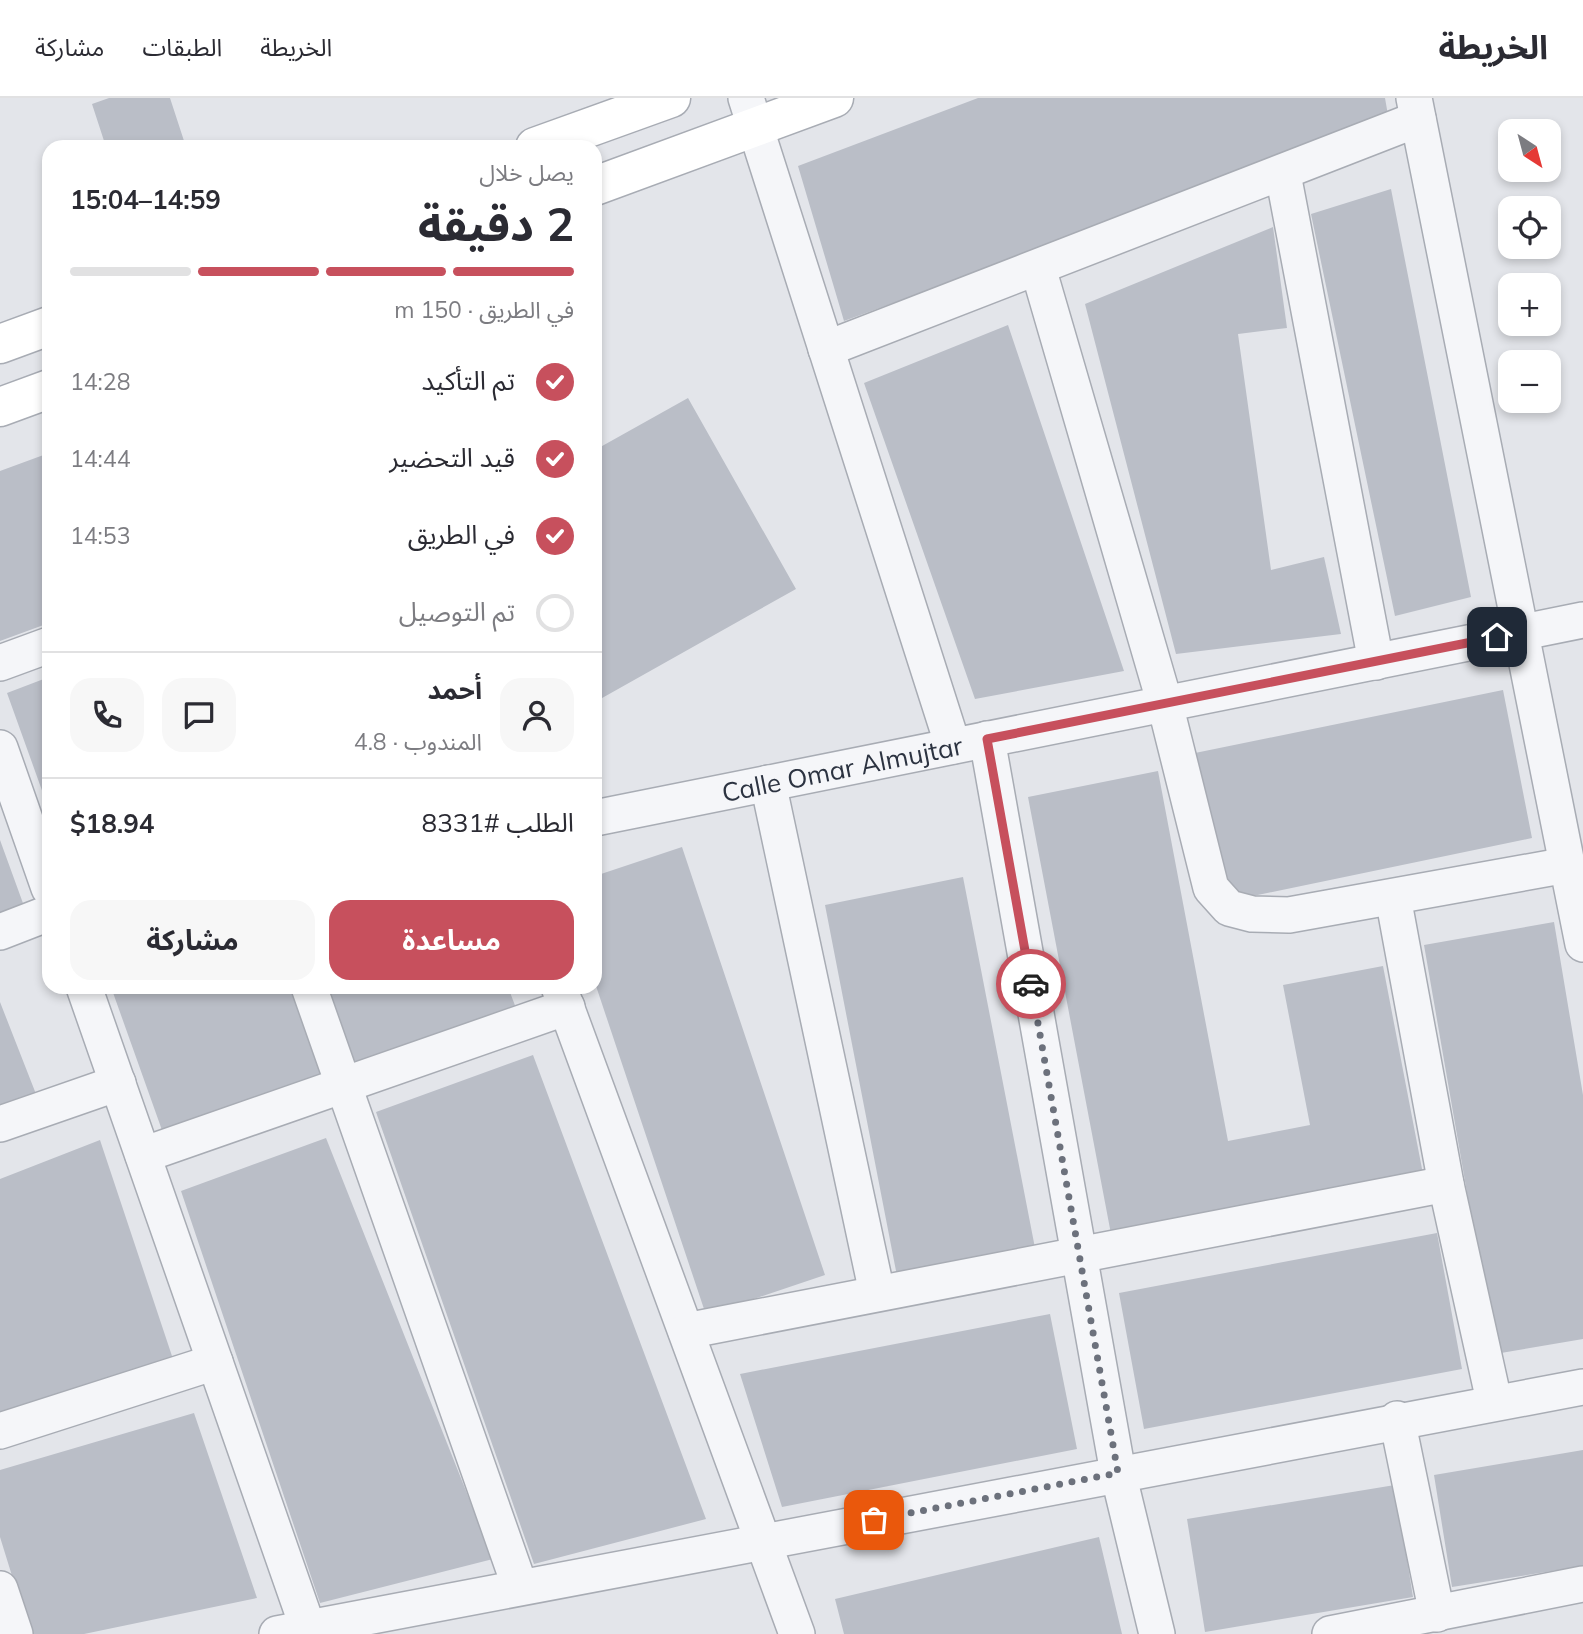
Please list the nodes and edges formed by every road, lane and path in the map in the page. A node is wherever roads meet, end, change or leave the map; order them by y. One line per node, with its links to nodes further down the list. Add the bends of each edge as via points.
1 (671, 98): 5 (street)
2 (834, 98): 4 (street)
3 (1416, 108): 6 (street); 15 (street)
4 (751, 113): 7 (street); 11 (street)
5 (554, 140)
6 (1283, 174): 8 (street); 17 (street)
7 (602, 183)
8 (1038, 268): 11 (street); 19 (street)
9 (42, 329): 10 (street)
10 (0, 344)
11 (826, 349): 21 (street)
12 (42, 391): 13 (street)
13 (0, 407)
14 (1583, 620): 15 (street, Calle Omar Almujtar)
15 (1521, 633): 17 (street, Calle Omar Almujtar); 25 (street)
16 (42, 648): 18 (street)
17 (1376, 662): 19 (street, Calle Omar Almujtar)
18 (0, 663)
19 (1165, 704): 20 (street, Calle Omar Almujtar); 27 (street, via 1211,888 1229,908 1270,917)
20 (987, 739): 21 (street, Calle Omar Almujtar); 39 (street)
21 (953, 746): 23 (street, Calle Omar Almujtar)
22 (0, 748): 26 (street)
23 (768, 783): 24 (street, Calle Omar Almujtar); 40 (street)
24 (602, 817)
25 (1567, 865): 27 (street); 30 (street)
26 (42, 868)
27 (1393, 897): 38 (street)
28 (42, 916): 29 (street)
29 (0, 932)
30 (1583, 944)
31 (86, 994): 34 (street)
32 (311, 994): 35 (street)
33 (563, 997): 35 (street); 41 (street)
34 (118, 1083): 36 (street); 37 (street)
35 (343, 1085): 37 (street); 50 (street)
36 (0, 1124)
37 (143, 1155): 42 (street)
38 (1446, 1184): 39 (street); 44 (street)
39 (1079, 1254): 40 (street); 47 (street)
40 (877, 1293): 41 (street)
41 (686, 1331): 48 (street)
42 (215, 1362): 46 (street); 53 (street)
43 (1583, 1387): 44 (street)
44 (1494, 1401): 45 (street)
45 (1397, 1419): 47 (street); 52 (street)
46 (0, 1431)
47 (1118, 1473): 48 (street); 56 (street)
48 (763, 1541): 50 (street); 55 (street)
49 (1583, 1584): 52 (street)
50 (520, 1587): 53 (street)
51 (0, 1589): 54 (street)
52 (1437, 1614): 57 (street)
53 (298, 1632)
54 (15, 1634)
55 (797, 1634)
56 (1157, 1634)
57 (1330, 1634)

